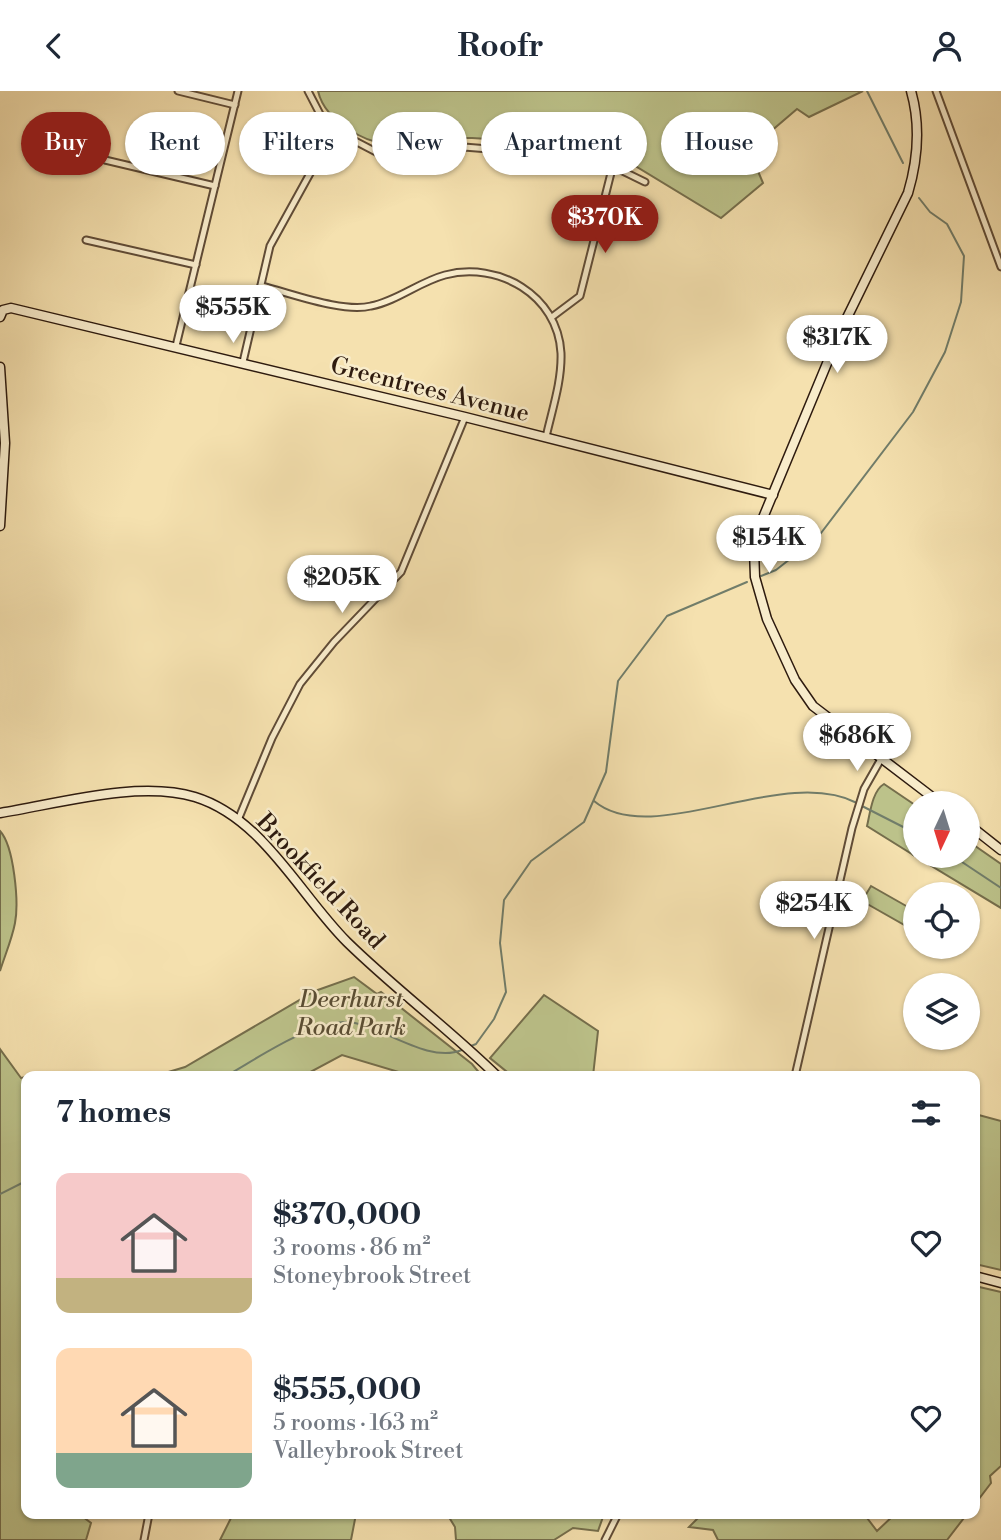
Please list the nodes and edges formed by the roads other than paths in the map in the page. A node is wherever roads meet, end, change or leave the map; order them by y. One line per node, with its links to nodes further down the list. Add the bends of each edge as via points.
1 (178, 91): 6 (street)
2 (238, 91): 6 (street)
3 (308, 91): 7 (street)
4 (911, 91): 27 (main road, via 918,136 908,193 840,332)
5 (936, 91): 18 (street)
6 (235, 105): 15 (street)
7 (319, 112)
8 (358, 143): 9 (street, via 378,153)
9 (481, 148)
10 (111, 161): 15 (street)
11 (309, 175): 19 (street, via 270,246)
12 (610, 175): 21 (street, via 580,296)
13 (632, 175): 14 (street)
14 (645, 182)
15 (215, 186): 17 (street)
16 (86, 240): 17 (street)
17 (196, 265): 22 (street)
18 (1001, 267)
19 (261, 286): 21 (street, via 352,308 372,306 444,275 469,271 498,274 518,284); 23 (street)
20 (1, 310): 22 (main road, Greentrees Avenue, via 10,308)
21 (552, 317): 26 (street, via 561,351 560,374)
22 (176, 347): 23 (main road, Greentrees Avenue)
23 (243, 362): 25 (main road, Greentrees Avenue)
24 (0, 367): 28 (main road, via 5,443)
25 (465, 417): 26 (main road, Greentrees Avenue); 32 (street, via 401,572 300,684)
26 (546, 437): 27 (main road, Greentrees Avenue)
27 (773, 495): 29 (main road, via 758,531 754,557 759,596 807,698 820,714)
28 (0, 526)
29 (881, 759): 30 (main road); 36 (street, via 860,801)
30 (924, 791)
31 (0, 813): 32 (main road, Brookfield Road, via 130,792 162,792 195,797)
32 (238, 820): 35 (main road, Brookfield Road, via 345,940)
33 (980, 833): 34 (main road)
34 (1001, 850)
35 (492, 1071)
36 (796, 1071)
37 (980, 1277): 38 (main road)
38 (1001, 1283)
39 (148, 1519): 41 (street)
40 (616, 1519): 42 (street)
41 (144, 1540)
42 (605, 1540)

